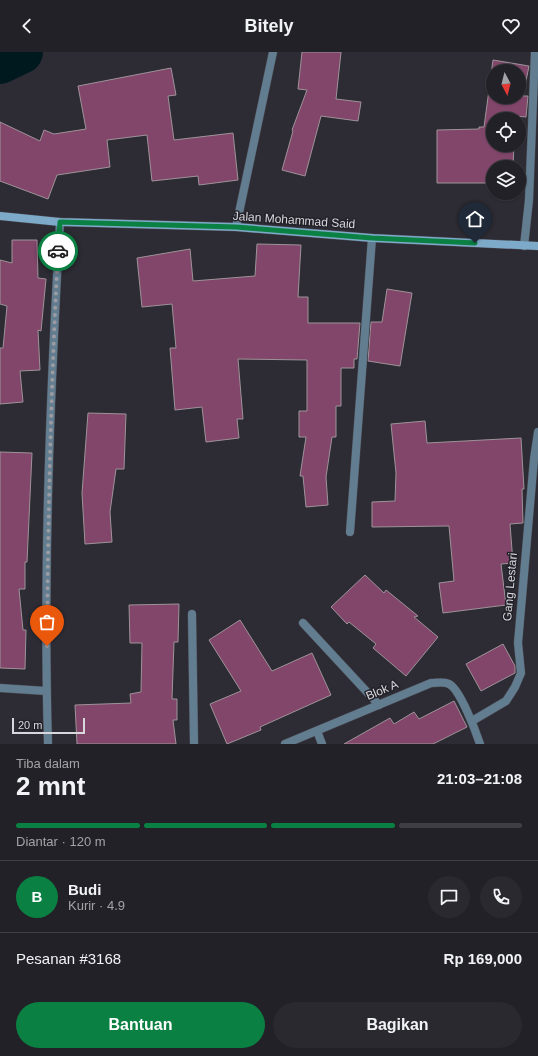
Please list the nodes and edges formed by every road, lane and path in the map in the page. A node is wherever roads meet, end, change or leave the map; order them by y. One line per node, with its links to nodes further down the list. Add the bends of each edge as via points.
1 (273, 52): 5 (street)
2 (535, 52): 7 (street, via 529,200)
3 (0, 216): 4 (street, Jalan Mohammad Said)
4 (60, 222): 5 (street, Jalan Mohammad Said); 14 (street, via 52,367)
5 (236, 227): 6 (street, Jalan Mohammad Said)
6 (372, 238): 7 (street, Jalan Mohammad Said); 10 (street)
7 (524, 246): 8 (street, Jalan Mohammad Said)
8 (538, 246)
9 (538, 432): 16 (street, Gang Lestari, via 518,643 521,673 506,701)
10 (350, 532)
11 (192, 614): 19 (street)
12 (303, 623): 15 (street)
13 (0, 688): 14 (street)
14 (46, 691): 18 (street)
15 (379, 705): 16 (street, Blok A, via 430,683 449,684 454,688); 17 (street, Blok A)
16 (472, 721): 22 (street)
17 (317, 731): 20 (street, Blok A); 21 (street)
18 (48, 744)
19 (194, 744)
20 (285, 744)
21 (322, 744)
22 (480, 744)

